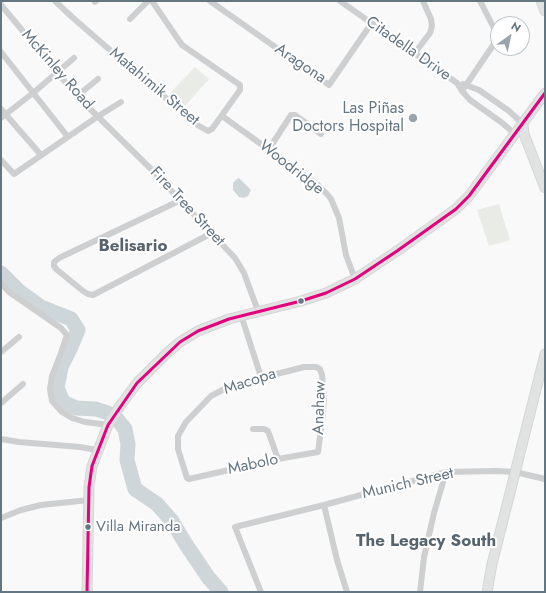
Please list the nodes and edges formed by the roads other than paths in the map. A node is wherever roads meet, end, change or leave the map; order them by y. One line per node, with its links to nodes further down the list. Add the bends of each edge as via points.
1 (55, 1): 29 (street, Matahimik Street, via 134,72 204,129 212,129)
2 (148, 1): 11 (street)
3 (152, 1): 29 (street, Matahimik Street, via 182,45 240,85 240,90)
4 (210, 1): 12 (street, Aragona, via 329,85)
5 (340, 1): 12 (street, Citadella Drive)
6 (423, 1): 14 (street, via 432,26 430,33)
7 (480, 1): 19 (street, via 498,38)
8 (541, 1): 10 (main road)
9 (1, 6): 16 (street, McKinley Road)
10 (545, 11)
11 (130, 19)
12 (371, 24): 14 (street, Citadella Drive)
13 (1, 52): 21 (street)
14 (414, 54): 18 (street, Citadella Drive)
15 (74, 58): 16 (street)
16 (57, 73): 21 (street); 23 (street, McKinley Road)
17 (98, 79): 23 (street)
18 (457, 83): 19 (street, Citadella Drive); 20 (street, Citadella Drive)
19 (466, 84): 20 (street); 24 (street, Citadella Drive)
20 (462, 91): 27 (street, Citadella Drive)
21 (33, 93): 28 (street); 34 (street)
22 (545, 93): 31 (main road)
23 (77, 96): 30 (street, McKinley Road)
24 (492, 99): 27 (street); 31 (street, Citadella Drive)
25 (121, 102): 30 (street)
26 (1, 109): 28 (street)
27 (484, 110): 33 (street, Citadella Drive)
28 (4, 116): 36 (street)
29 (222, 116): 35 (street, Woodridge)
30 (97, 117): 34 (street); 39 (street, Fire Tree Street)
31 (523, 124): 33 (main road)
32 (321, 134): 35 (street, via 291,114)
33 (520, 134): 38 (main road); 41 (main road, via 456,209)
34 (68, 137): 36 (street)
35 (269, 150): 41 (street, Woodridge, via 318,185 331,199 339,218 346,255)
36 (41, 155): 37 (street, via 14,174)
37 (1, 160)
38 (545, 188)
39 (181, 200): 40 (street, Fire Tree Street); 40 (street, via 59,258 54,262 54,266 83,291 93,295)
40 (212, 233): 43 (street, Fire Tree Street, via 240,265)
41 (354, 279): 43 (main road, via 326,293)
42 (1, 283): 52 (street, via 9,292 61,328 66,335 52,376 52,401 72,418)
43 (258, 311): 44 (main road)
44 (241, 315): 49 (street); 52 (main road, via 216,322 180,342 137,383)
45 (19, 337): 46 (street)
46 (1, 352)
47 (545, 354): 59 (main road)
48 (316, 367): 49 (street, Macopa, via 304,367); 56 (street, Anahaw, via 322,375 324,397)
49 (261, 378): 60 (street, Macopa, via 230,386 211,396 186,422 178,436 178,449 185,475)
50 (23, 384): 51 (street)
51 (1, 403)
52 (109, 424): 55 (main road)
53 (253, 429): 57 (street, via 268,431)
54 (1, 438): 55 (street)
55 (97, 450): 62 (main road, via 92,466)
56 (318, 452): 57 (street, Mabolo)
57 (278, 459): 60 (street, Mabolo)
58 (446, 472): 59 (street, Munich Street); 63 (street, Munich Street); 68 (street, via 424,557)
59 (515, 472): 61 (street, Munich Street); 69 (main road)
60 (189, 479)
61 (545, 479)
62 (89, 500): 64 (street, via 41,504); 65 (main road)
63 (324, 505): 66 (street, Munich Street, via 236,527); 67 (street)
64 (1, 518)
65 (87, 592)
66 (261, 592)
67 (347, 592)
68 (420, 592)
69 (487, 592)

